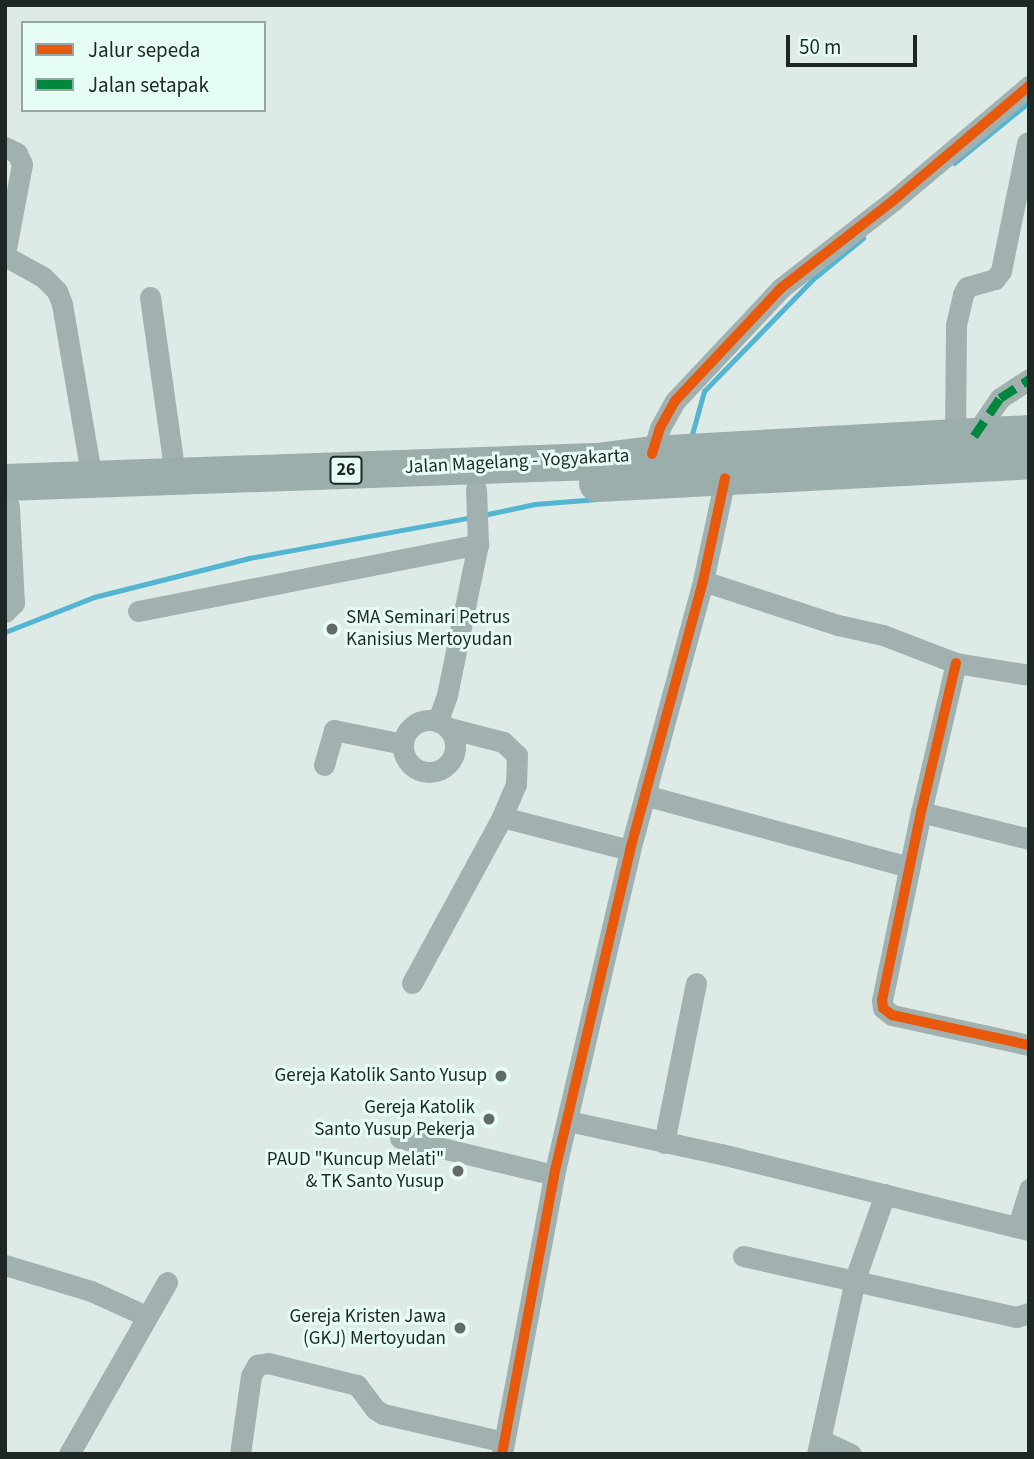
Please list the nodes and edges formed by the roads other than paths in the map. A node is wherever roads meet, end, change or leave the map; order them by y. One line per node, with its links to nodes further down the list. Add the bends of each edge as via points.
1 (1029, 86): 10 (street, via 781,288 675,401 660,428)
2 (1027, 142): 8 (street, via 1001,271 995,279 967,286 956,325)
3 (5, 147): 4 (street, via 17,153 22,164)
4 (5, 255): 12 (street, via 43,277 57,291)
5 (150, 297): 11 (street)
6 (1029, 379): 8 (street, via 1000,398)
7 (1029, 433): 8 (highway, Jalan Magelang - Yogyakarta / 26)
8 (964, 437): 10 (highway, Jalan Magelang - Yogyakarta / 26, via 751,449)
9 (1029, 460): 10 (highway, Jalan Magelang - Yogyakarta / 26)
10 (686, 468): 13 (highway, Jalan Magelang - Yogyakarta / 26, via 596,461); 14 (highway, Jalan Magelang - Yogyakarta / 26); 17 (street)
11 (175, 474): 12 (highway, Jalan Magelang - Yogyakarta / 26); 13 (highway, Jalan Magelang - Yogyakarta / 26)
12 (92, 480): 15 (highway, Jalan Magelang - Yogyakarta / 26)
13 (415, 480): 14 (highway, Jalan Magelang - Yogyakarta / 26); 15 (highway, Jalan Magelang - Yogyakarta / 26)
14 (477, 494): 16 (street)
15 (6, 498): 19 (street, via 14,603)
16 (478, 535): 18 (street); 22 (street)
17 (703, 580): 20 (street, via 838,625 883,635); 25 (street)
18 (138, 611)
19 (5, 612)
20 (956, 663): 21 (street); 26 (street)
21 (1029, 675)
22 (444, 724): 23 (street, via 419,721); 23 (street, via 455,738 455,751 450,763 438,771 423,771 411,764); 27 (street, via 503,742 517,755 516,783)
23 (403, 744): 24 (street, via 334,730)
24 (324, 765)
25 (648, 796): 29 (street); 30 (street)
26 (921, 813): 28 (street); 30 (street)
27 (502, 817): 29 (street); 31 (street)
28 (1029, 839)
29 (631, 850): 34 (street)
30 (910, 866): 33 (street, via 883,1008 892,1015)
31 (412, 983)
32 (696, 983): 36 (street)
33 (1029, 1045)
34 (568, 1121): 36 (street); 37 (street)
35 (400, 1138): 37 (street)
36 (664, 1143): 39 (street)
37 (554, 1175): 48 (street)
38 (1029, 1189): 40 (street)
39 (885, 1194): 40 (street); 43 (street)
40 (1023, 1228)
41 (743, 1256): 43 (street)
42 (5, 1265): 46 (street, via 91,1291)
43 (855, 1279): 45 (street, via 1016,1317); 47 (street)
44 (167, 1282): 46 (street)
45 (1029, 1313)
46 (146, 1317): 49 (street)
47 (819, 1447): 51 (street)
48 (503, 1448): 50 (street, via 383,1414 357,1385 268,1363 257,1365 251,1376)
49 (69, 1454)
50 (240, 1454)
51 (851, 1454)

